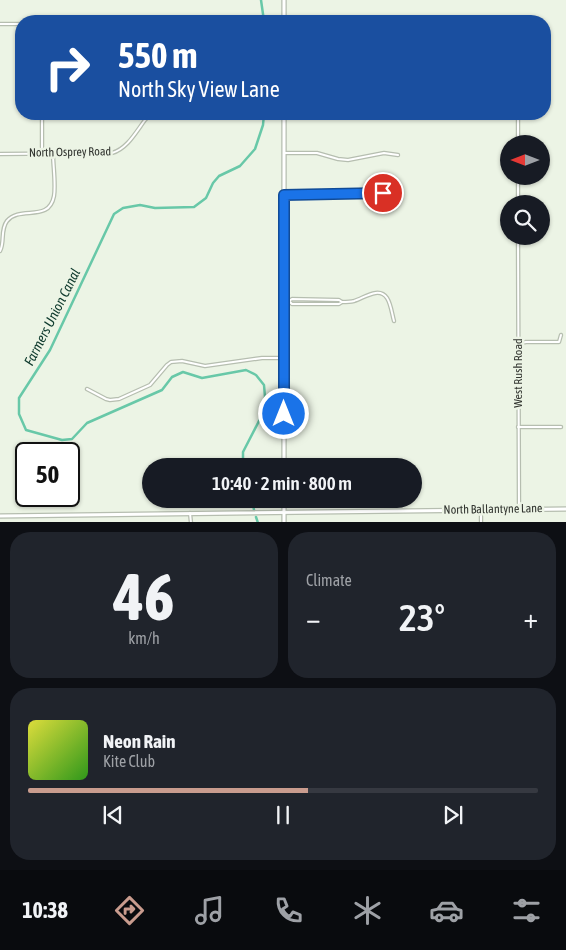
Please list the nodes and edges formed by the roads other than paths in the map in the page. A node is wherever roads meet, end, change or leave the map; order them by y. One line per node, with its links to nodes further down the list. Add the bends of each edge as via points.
1 (284, 0): 2 (street)
2 (284, 15)
3 (0, 24): 4 (street)
4 (15, 24)
5 (42, 120): 10 (street)
6 (145, 120): 11 (street, North Osprey Road, via 117,152)
7 (284, 120): 12 (street)
8 (518, 120): 9 (street)
9 (518, 135)
10 (42, 153): 11 (street, North Osprey Road); 13 (street, North Osprey Road)
11 (53, 153): 18 (street, via 54,193 51,203 42,211 20,213 10,218 4,227)
12 (284, 153): 14 (street, via 317,153 348,160 384,153); 16 (street)
13 (0, 154)
14 (398, 155)
15 (383, 193): 16 (street)
16 (284, 195): 19 (street)
17 (518, 245): 22 (street, West Rush Road)
18 (0, 251)
19 (286, 301): 20 (street, via 292,304 339,304 380,293 388,300); 23 (street)
20 (394, 321)
21 (561, 335): 22 (street, via 559,342)
22 (518, 344): 26 (street, West Rush Road)
23 (284, 358): 24 (street, via 205,366 171,362 150,385 119,399 110,400); 27 (street)
24 (88, 389)
25 (561, 426): 26 (street)
26 (518, 427): 29 (street, West Rush Road)
27 (284, 458)
28 (284, 508): 32 (street)
29 (519, 509): 30 (street, North Ballantyne Lane); 31 (street, North Ballantyne Lane)
30 (566, 509)
31 (481, 510): 32 (street, North Ballantyne Lane); 37 (street)
32 (284, 512): 33 (street, North Ballantyne Lane); 36 (street)
33 (190, 513): 34 (street, North Ballantyne Lane); 35 (street)
34 (0, 516)
35 (191, 522)
36 (284, 522)
37 (481, 522)

